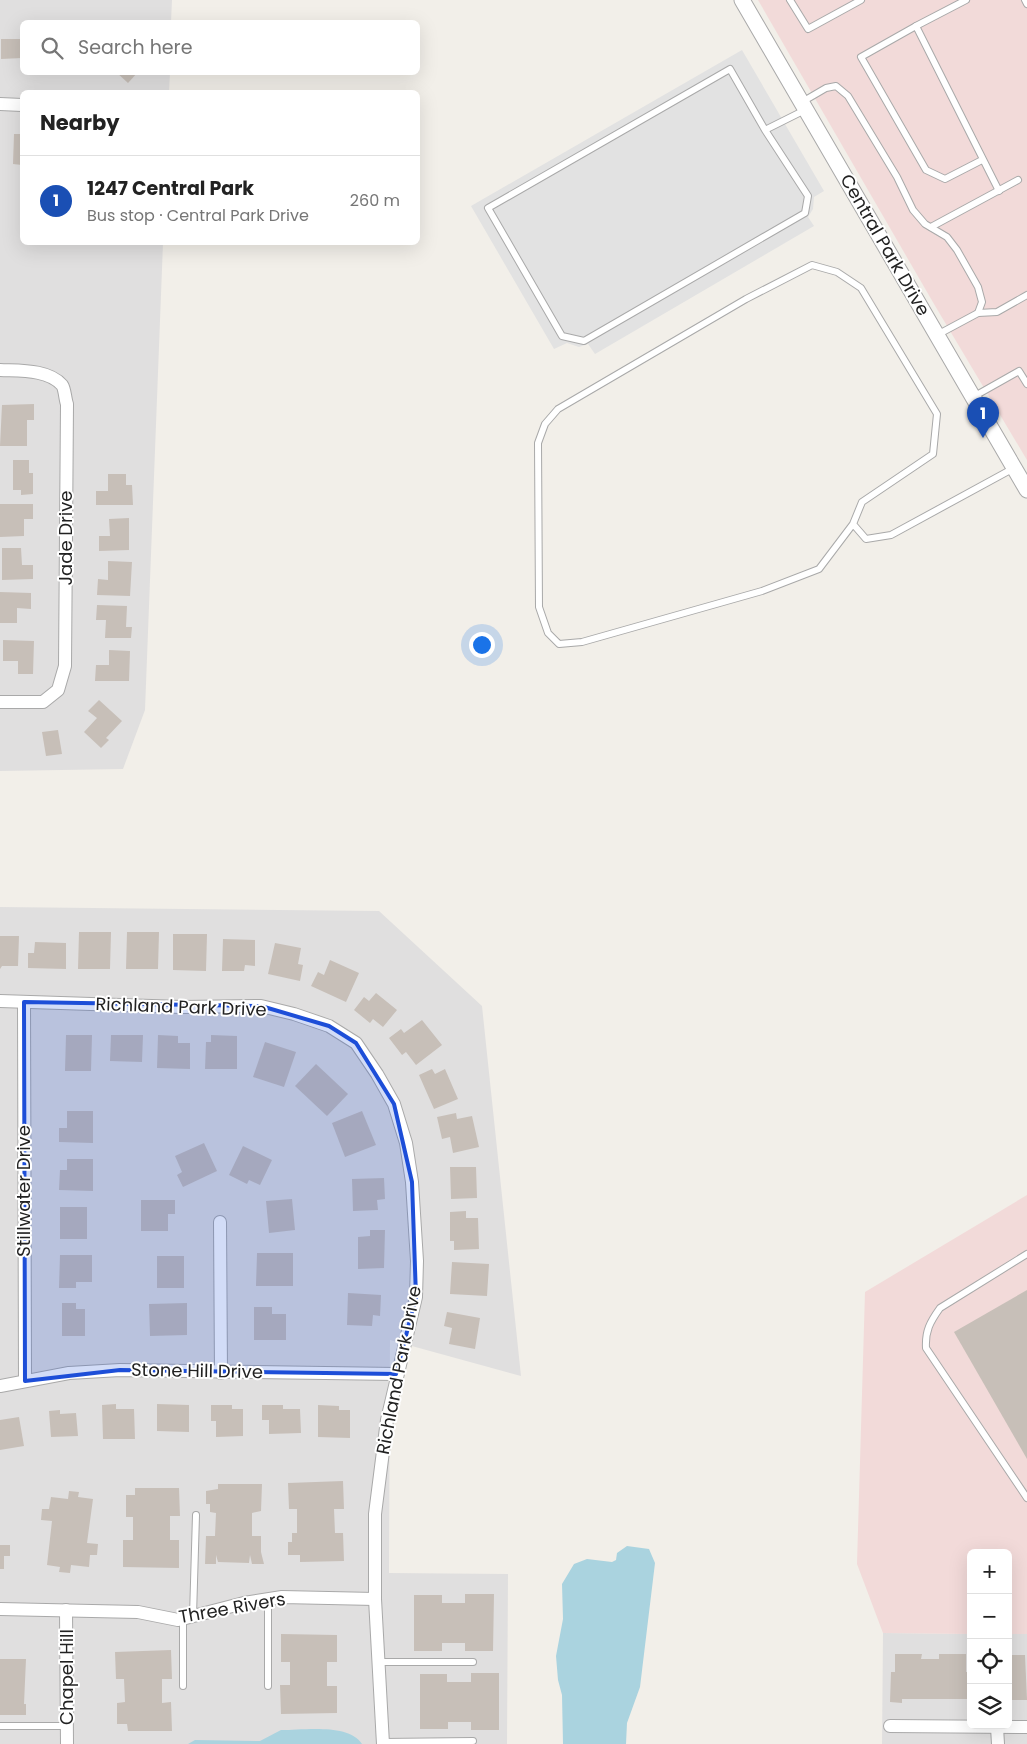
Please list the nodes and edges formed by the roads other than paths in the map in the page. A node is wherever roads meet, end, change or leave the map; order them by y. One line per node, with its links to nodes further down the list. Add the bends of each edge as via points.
1 (742, 0): 10 (street, Central Park Drive)
2 (790, 0): 3 (lane, via 808,29)
3 (861, 0)
4 (966, 0): 7 (lane)
5 (1025, 0): 6 (lane)
6 (1027, 4)
7 (916, 26): 12 (lane); 12 (lane, via 860,57 926,170 945,179)
8 (0, 104): 9 (street)
9 (20, 105)
10 (804, 105): 11 (lane); 15 (lane, via 826,88 836,86 848,96 914,210); 18 (street, Central Park Drive)
11 (765, 130): 11 (lane, via 730,70 488,208 562,336 584,341 805,213 808,196)
12 (982, 160): 14 (lane)
13 (1018, 180): 14 (lane)
14 (999, 191): 15 (lane)
15 (931, 227): 17 (lane, via 947,237 978,287 982,302)
16 (1027, 295): 17 (lane, via 997,312)
17 (978, 313): 18 (lane)
18 (937, 335): 23 (street, Central Park Drive)
19 (1027, 366): 21 (lane)
20 (0, 370): 27 (street, Jade Drive, via 28,371 51,377 63,386 66,404 65,666 58,690 43,702)
21 (1019, 371): 22 (lane); 23 (lane)
22 (1027, 384)
23 (973, 397): 24 (street, Central Park Drive)
24 (1014, 468): 25 (street, Central Park Drive); 26 (lane, via 891,535 866,539)
25 (1027, 490)
26 (853, 524): 26 (lane, via 819,569 762,591 582,642 559,644 548,633 539,607 538,443 545,424 558,409 746,299 812,265 837,272 861,288 937,414 933,454 862,502)
27 (0, 702)
28 (0, 1001): 29 (street, Richland Park Drive)
29 (24, 1002): 33 (street, Richland Park Drive, via 261,1006 329,1026 356,1043 394,1104 406,1143 412,1182 416,1297); 34 (street, Stillwater Drive)
30 (220, 1222): 32 (street)
31 (1027, 1254): 36 (lane, via 940,1308 925,1335 926,1348)
32 (221, 1372): 33 (street, Stone Hill Drive); 34 (street, Stone Hill Drive, via 120,1370 70,1373)
33 (396, 1374): 39 (street, Richland Park Drive, via 386,1420 375,1514)
34 (25, 1381): 35 (street, Stone Hill Drive)
35 (0, 1386)
36 (1027, 1498)
37 (196, 1515): 42 (lane)
38 (268, 1599): 39 (street, Three Rivers); 42 (street, Three Rivers); 46 (lane)
39 (375, 1599): 43 (street, Richland Park Drive)
40 (0, 1608): 41 (street, Three Rivers)
41 (66, 1610): 42 (street, Three Rivers, via 138,1612 178,1620); 48 (street, Chapel Hill)
42 (188, 1617): 45 (lane)
43 (378, 1662): 44 (lane); 55 (street, Richland Park Drive)
44 (473, 1662)
45 (183, 1686)
46 (268, 1686)
47 (0, 1726): 48 (lane)
48 (67, 1726): 56 (street, Chapel Hill)
49 (890, 1726): 50 (street)
50 (967, 1727)
51 (1012, 1727): 52 (street)
52 (1027, 1727)
53 (997, 1729): 57 (street)
54 (474, 1741): 55 (lane)
55 (383, 1743)
56 (67, 1744)
57 (998, 1744)

